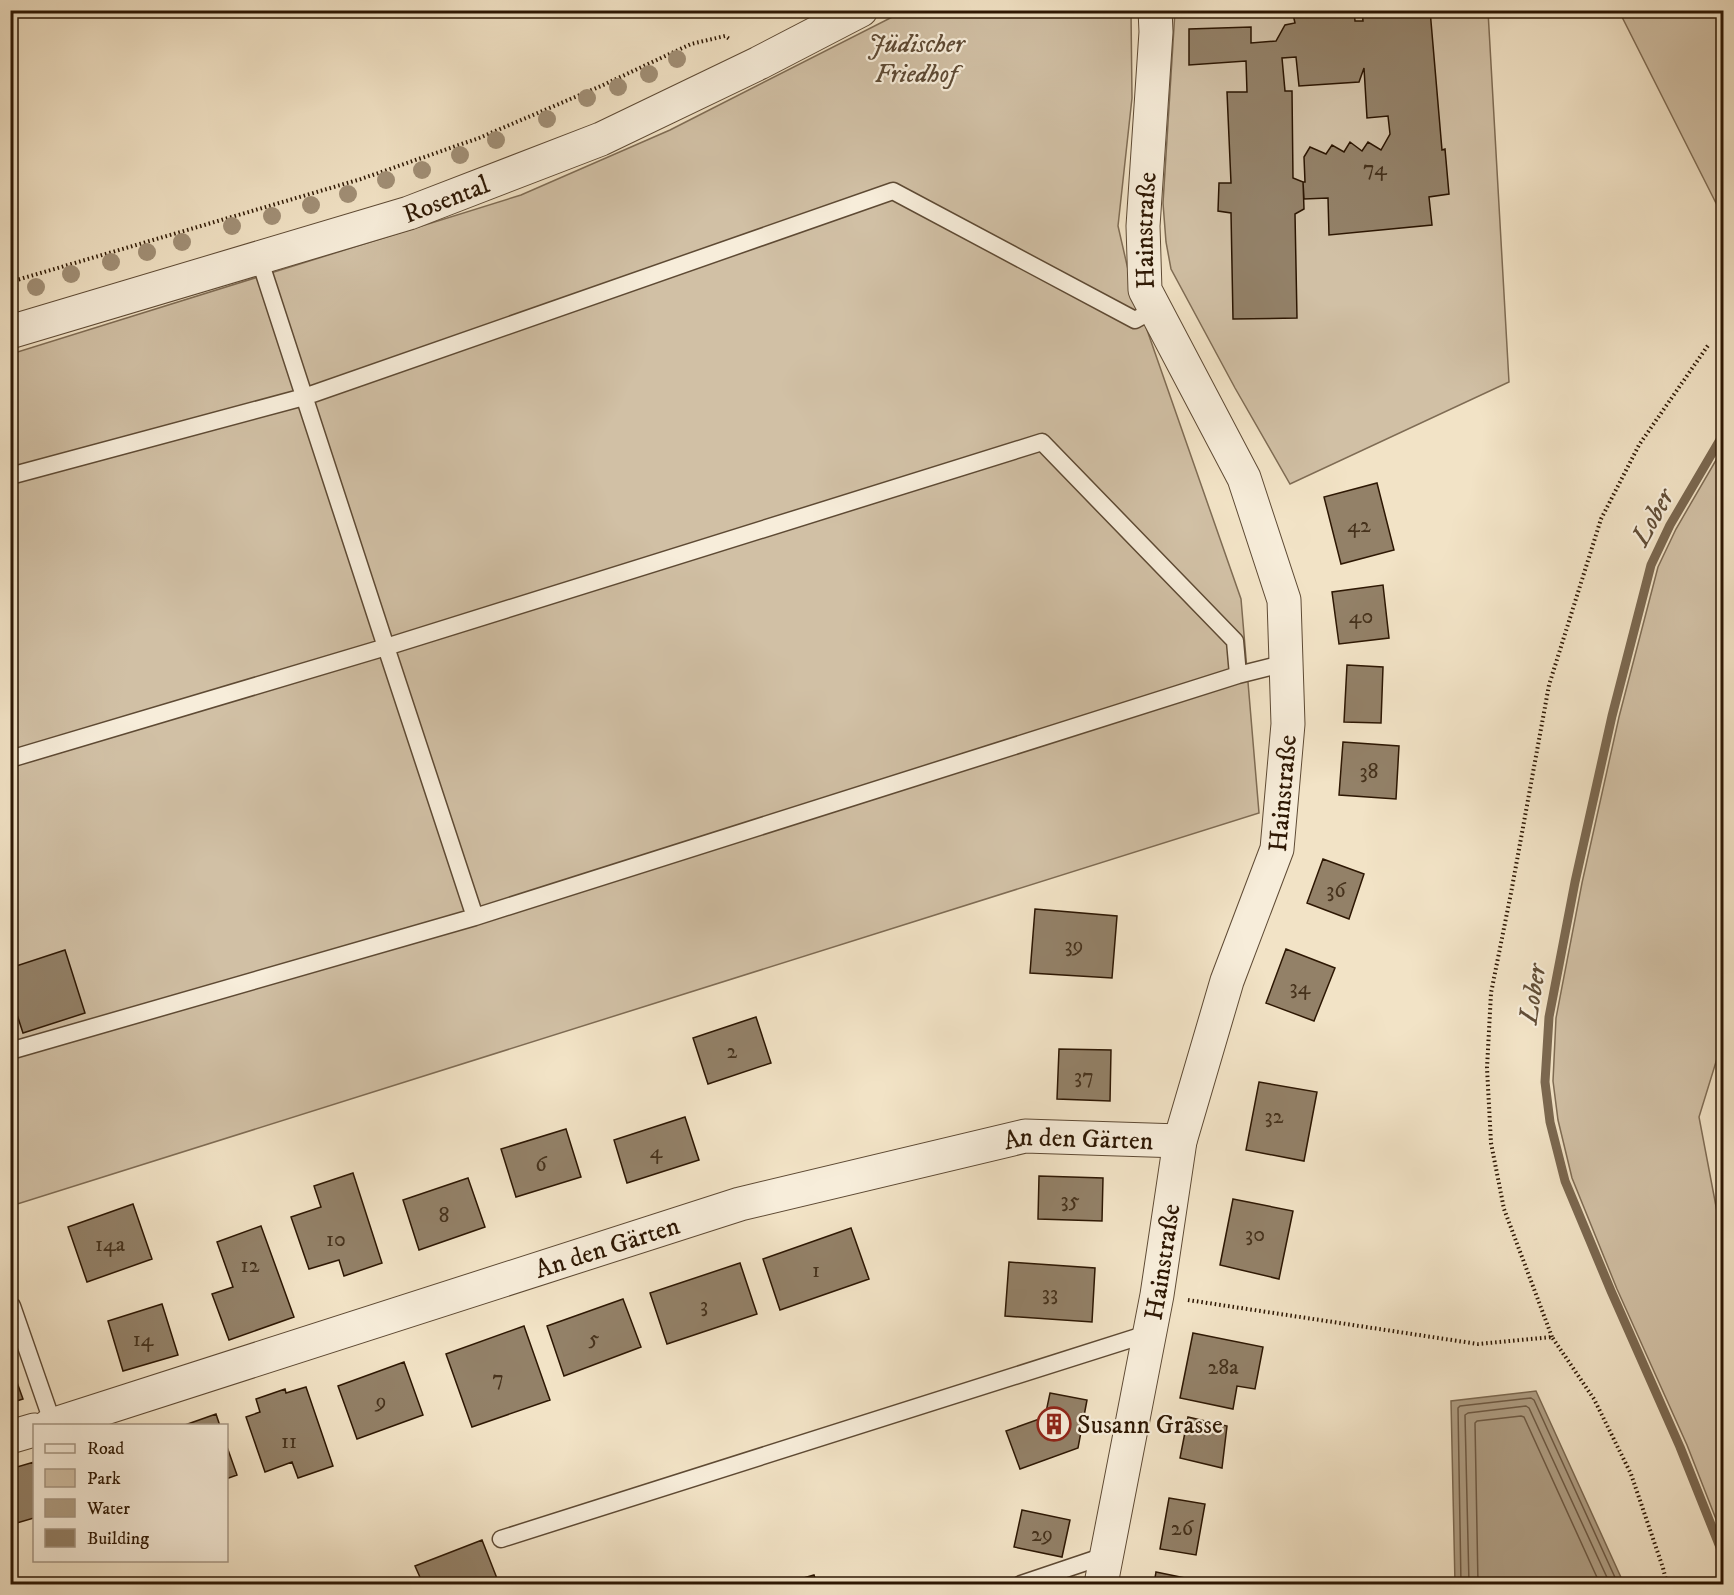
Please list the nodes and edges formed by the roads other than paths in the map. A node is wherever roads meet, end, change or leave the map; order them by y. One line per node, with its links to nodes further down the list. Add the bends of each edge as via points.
1 (861, 10): 3 (street, Rosental, via 590,143 409,213)
2 (1155, 10): 4 (street, Hainstraße, via 1143,226 1145,290)
3 (259, 258): 5 (street, Rosental); 6 (lane)
4 (1155, 309): 6 (lane, via 1135,320 892,191); 9 (street, Hainstraße, via 1244,478 1284,600)
5 (10, 333)
6 (304, 397): 7 (lane); 8 (lane)
7 (10, 476)
8 (386, 647): 10 (lane, via 1042,442 1235,641); 11 (lane); 12 (lane)
9 (1286, 663): 10 (lane); 14 (street, Hainstraße, via 1287,724 1277,849 1227,981)
10 (1238, 675): 12 (lane)
11 (10, 759)
12 (476, 917): 13 (lane)
13 (10, 1051)
14 (1180, 1141): 16 (street, Hainstraße); 18 (street, An den Gärten, via 1025,1136 740,1204)
15 (12, 1306): 17 (lane)
16 (1150, 1333): 21 (lane); 22 (street, Hainstraße)
17 (45, 1424)
18 (52, 1424)
19 (33, 1430): 20 (street, An den Gärten)
20 (10, 1437)
21 (501, 1539)
22 (1104, 1570): 23 (lane)
23 (1021, 1584)

